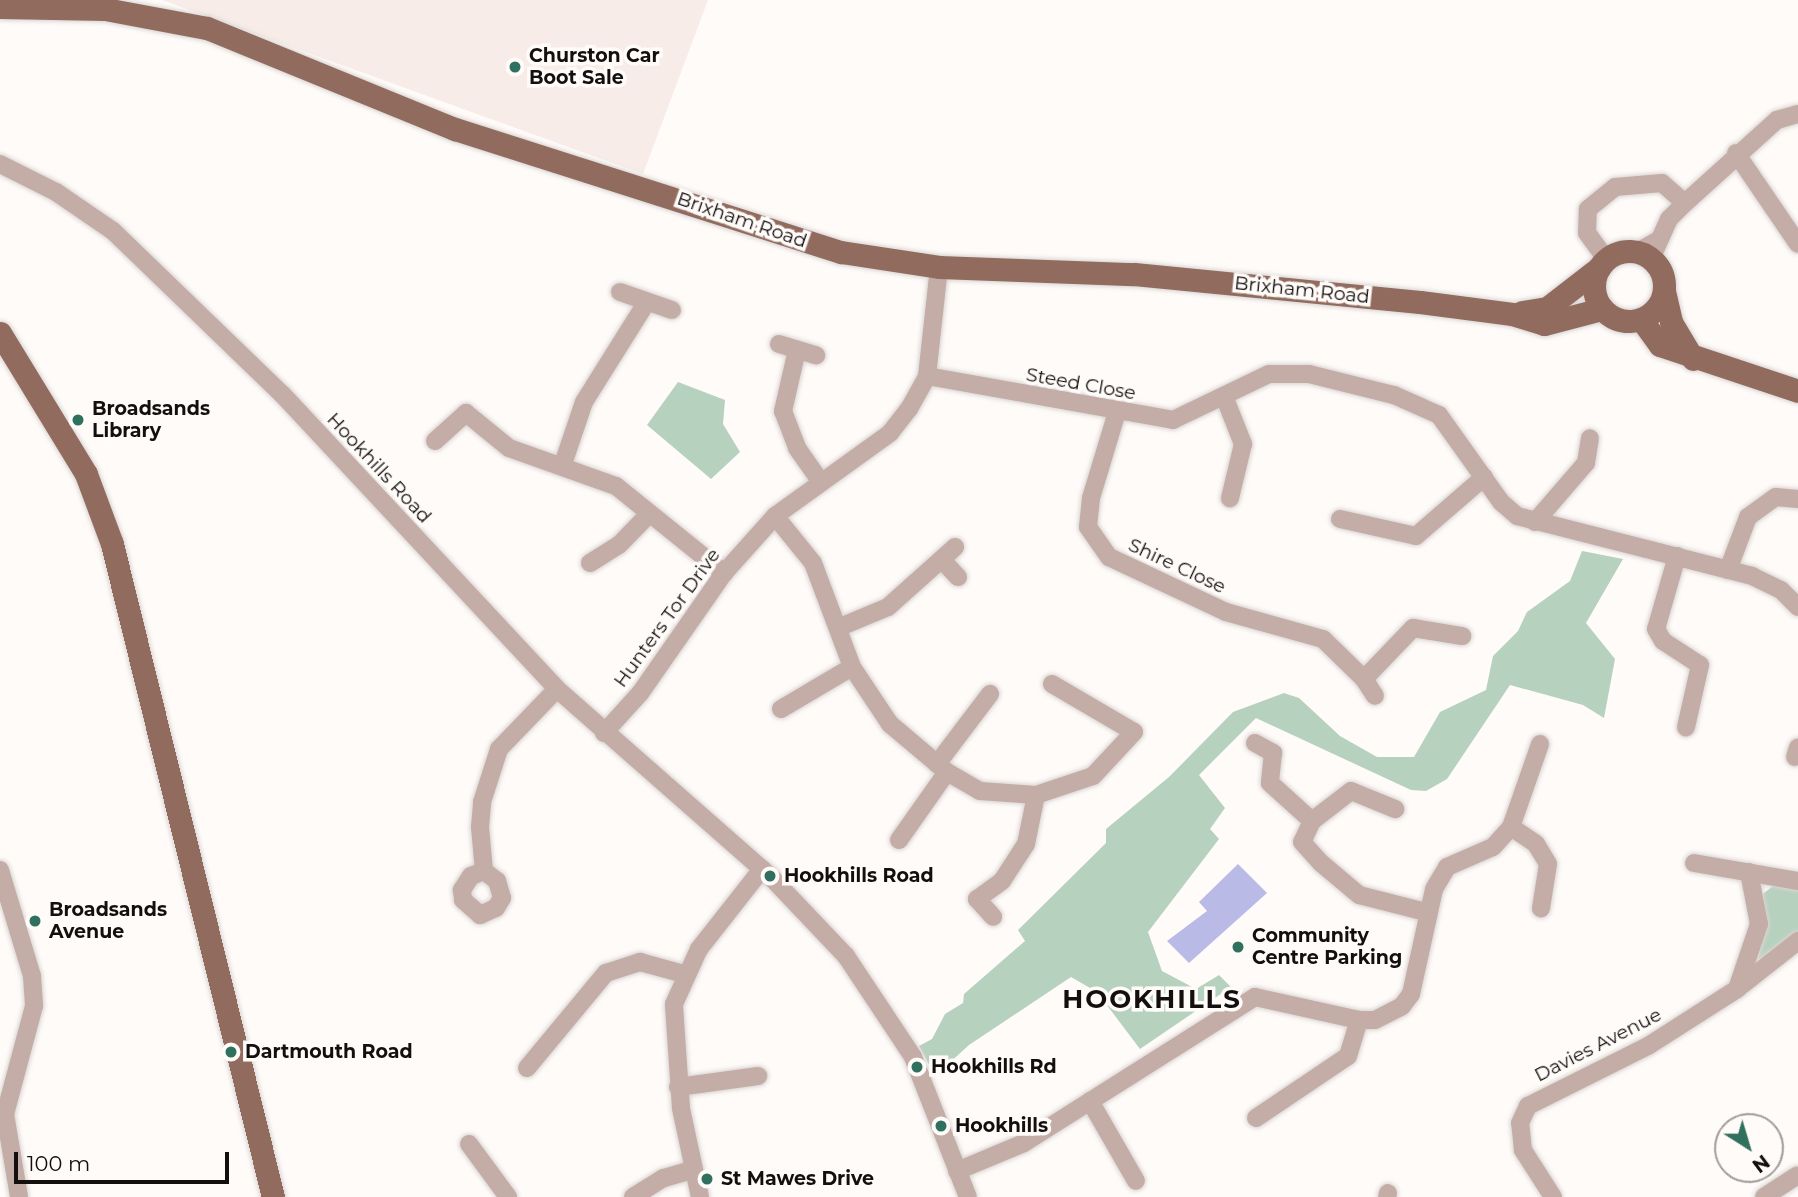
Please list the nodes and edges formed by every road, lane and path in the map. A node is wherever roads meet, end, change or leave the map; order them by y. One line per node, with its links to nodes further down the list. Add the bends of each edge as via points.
1 (0, 7): 9 (main road, Brixham Road, via 105,9 207,28 455,129 796,240)
2 (1798, 114): 3 (street, via 1777,120)
3 (1736, 153): 5 (street); 6 (street)
4 (0, 164): 50 (street, Hookhills Road, via 56,192 113,231 282,394)
5 (1685, 203): 7 (street); 8 (street, via 1662,183 1615,187 1588,209 1587,233)
6 (1798, 244)
7 (1648, 251): 8 (main road, Brixham Road); 10 (main road, via 1661,273)
8 (1603, 264): 13 (main road, via 1594,284); 15 (main road, Brixham Road, via 1547,308)
9 (939, 267): 15 (main road, Brixham Road, via 1134,274); 22 (street, Hunters Tor Drive)
10 (1664, 291): 16 (main road, via 1659,305); 21 (main road, via 1671,322)
11 (620, 292): 12 (street)
12 (646, 303): 14 (street); 28 (street, via 584,402)
13 (1601, 309): 15 (main road, Brixham Road, via 1544,324); 16 (main road, via 1619,320)
14 (672, 310)
15 (1512, 314)
16 (1641, 319): 21 (main road, via 1660,345)
17 (0, 333): 88 (main road, via 86,474 112,544)
18 (779, 344): 19 (street)
19 (797, 350): 20 (street); 30 (street, via 783,411 797,448)
20 (816, 355)
21 (1693, 359): 23 (main road)
22 (927, 376): 25 (street, Steed Close); 30 (street, Hunters Tor Drive, via 890,433)
23 (1798, 391)
24 (1224, 397): 25 (street, Steed Close, via 1173,420); 29 (street, Steed Close, via 1269,374 1288,372 1423,404 1451,428); 31 (street, via 1243,444)
25 (1117, 412): 48 (street, Shire Close, via 1089,513 1088,527 1102,550 1226,612 1323,639)
26 (1590, 438): 36 (street, via 1586,463)
27 (435, 440): 28 (street, via 472,407 509,448)
28 (563, 464): 33 (street, via 616,486)
29 (1484, 477): 35 (street, via 1416,536 1398,536); 36 (street, Steed Close, via 1501,502)
30 (819, 480): 34 (street, Hunters Tor Drive)
31 (1230, 498)
32 (1798, 499): 41 (street, via 1776,497 1748,517)
33 (649, 514): 40 (street, via 619,545); 42 (street)
34 (775, 516): 42 (street, Hunters Tor Drive); 45 (street, via 813,563)
35 (1340, 519)
36 (1535, 522): 38 (street, Steed Close)
37 (955, 547): 39 (street)
38 (1676, 556): 41 (street, Steed Close); 54 (street, via 1656,629 1663,641 1700,665)
39 (943, 561): 43 (street); 45 (street, via 888,607)
40 (590, 563)
41 (1728, 570): 44 (street, Steed Close, via 1781,590)
42 (724, 573): 55 (street, Hunters Tor Drive, via 641,692)
43 (958, 577)
44 (1798, 607)
45 (840, 627): 47 (street)
46 (1462, 636): 48 (street, via 1413,628)
47 (852, 667): 53 (street); 58 (street, via 890,724)
48 (1364, 679): 52 (street, Shire Close)
49 (1052, 684): 59 (street, via 1134,732 1093,776)
50 (557, 689): 55 (street, Hookhills Road); 67 (street, via 499,749 482,802)
51 (990, 694): 58 (street)
52 (1375, 696)
53 (781, 709)
54 (1686, 727)
55 (604, 733): 65 (street, Hookhills Road)
56 (1255, 743): 61 (street, via 1273,753 1270,783)
57 (1540, 744): 62 (street)
58 (942, 768): 59 (street, via 980,791); 63 (street)
59 (1036, 795): 72 (street, via 1026,844 1002,881 976,899)
60 (1395, 809): 61 (street, via 1351,791)
61 (1312, 821): 71 (street, via 1302,842 1338,879 1359,895)
62 (1511, 827): 70 (street, via 1536,844 1548,864); 71 (street, via 1493,847 1447,867)
63 (899, 839)
64 (1694, 863): 68 (street)
65 (762, 869): 74 (street); 84 (street, Hookhills Road, via 846,956 875,995 913,1057)
66 (0, 870): 87 (street, via 32,976 34,1006 5,1114)
67 (484, 871)
68 (1749, 872): 69 (street); 75 (street, via 1759,924)
69 (1798, 881)
70 (1541, 908)
71 (1426, 912): 76 (street, via 1411,994 1388,1016)
72 (993, 917)
73 (1798, 942): 75 (street, Davies Avenue)
74 (684, 974): 77 (street, via 640,962 607,973); 79 (street, via 674,1004)
75 (1737, 989): 93 (street, Davies Avenue, via 1648,1046 1528,1106 1520,1123 1523,1150)
76 (1359, 1020): 80 (street, via 1255,997); 81 (street, via 1348,1056)
77 (527, 1068)
78 (758, 1076): 79 (street)
79 (678, 1087): 83 (street)
80 (1090, 1101): 84 (street, via 1024,1143); 86 (street)
81 (1256, 1118)
82 (469, 1144): 89 (street)
83 (692, 1170): 90 (street, via 664,1178); 91 (street)
84 (957, 1171): 92 (street, Hookhills Road)
85 (1796, 1180): 94 (street)
86 (1136, 1181)
87 (19, 1197)
88 (273, 1197)
89 (508, 1197)
90 (633, 1197)
91 (700, 1197)
92 (968, 1197)
93 (1553, 1197)
94 (1765, 1197)

